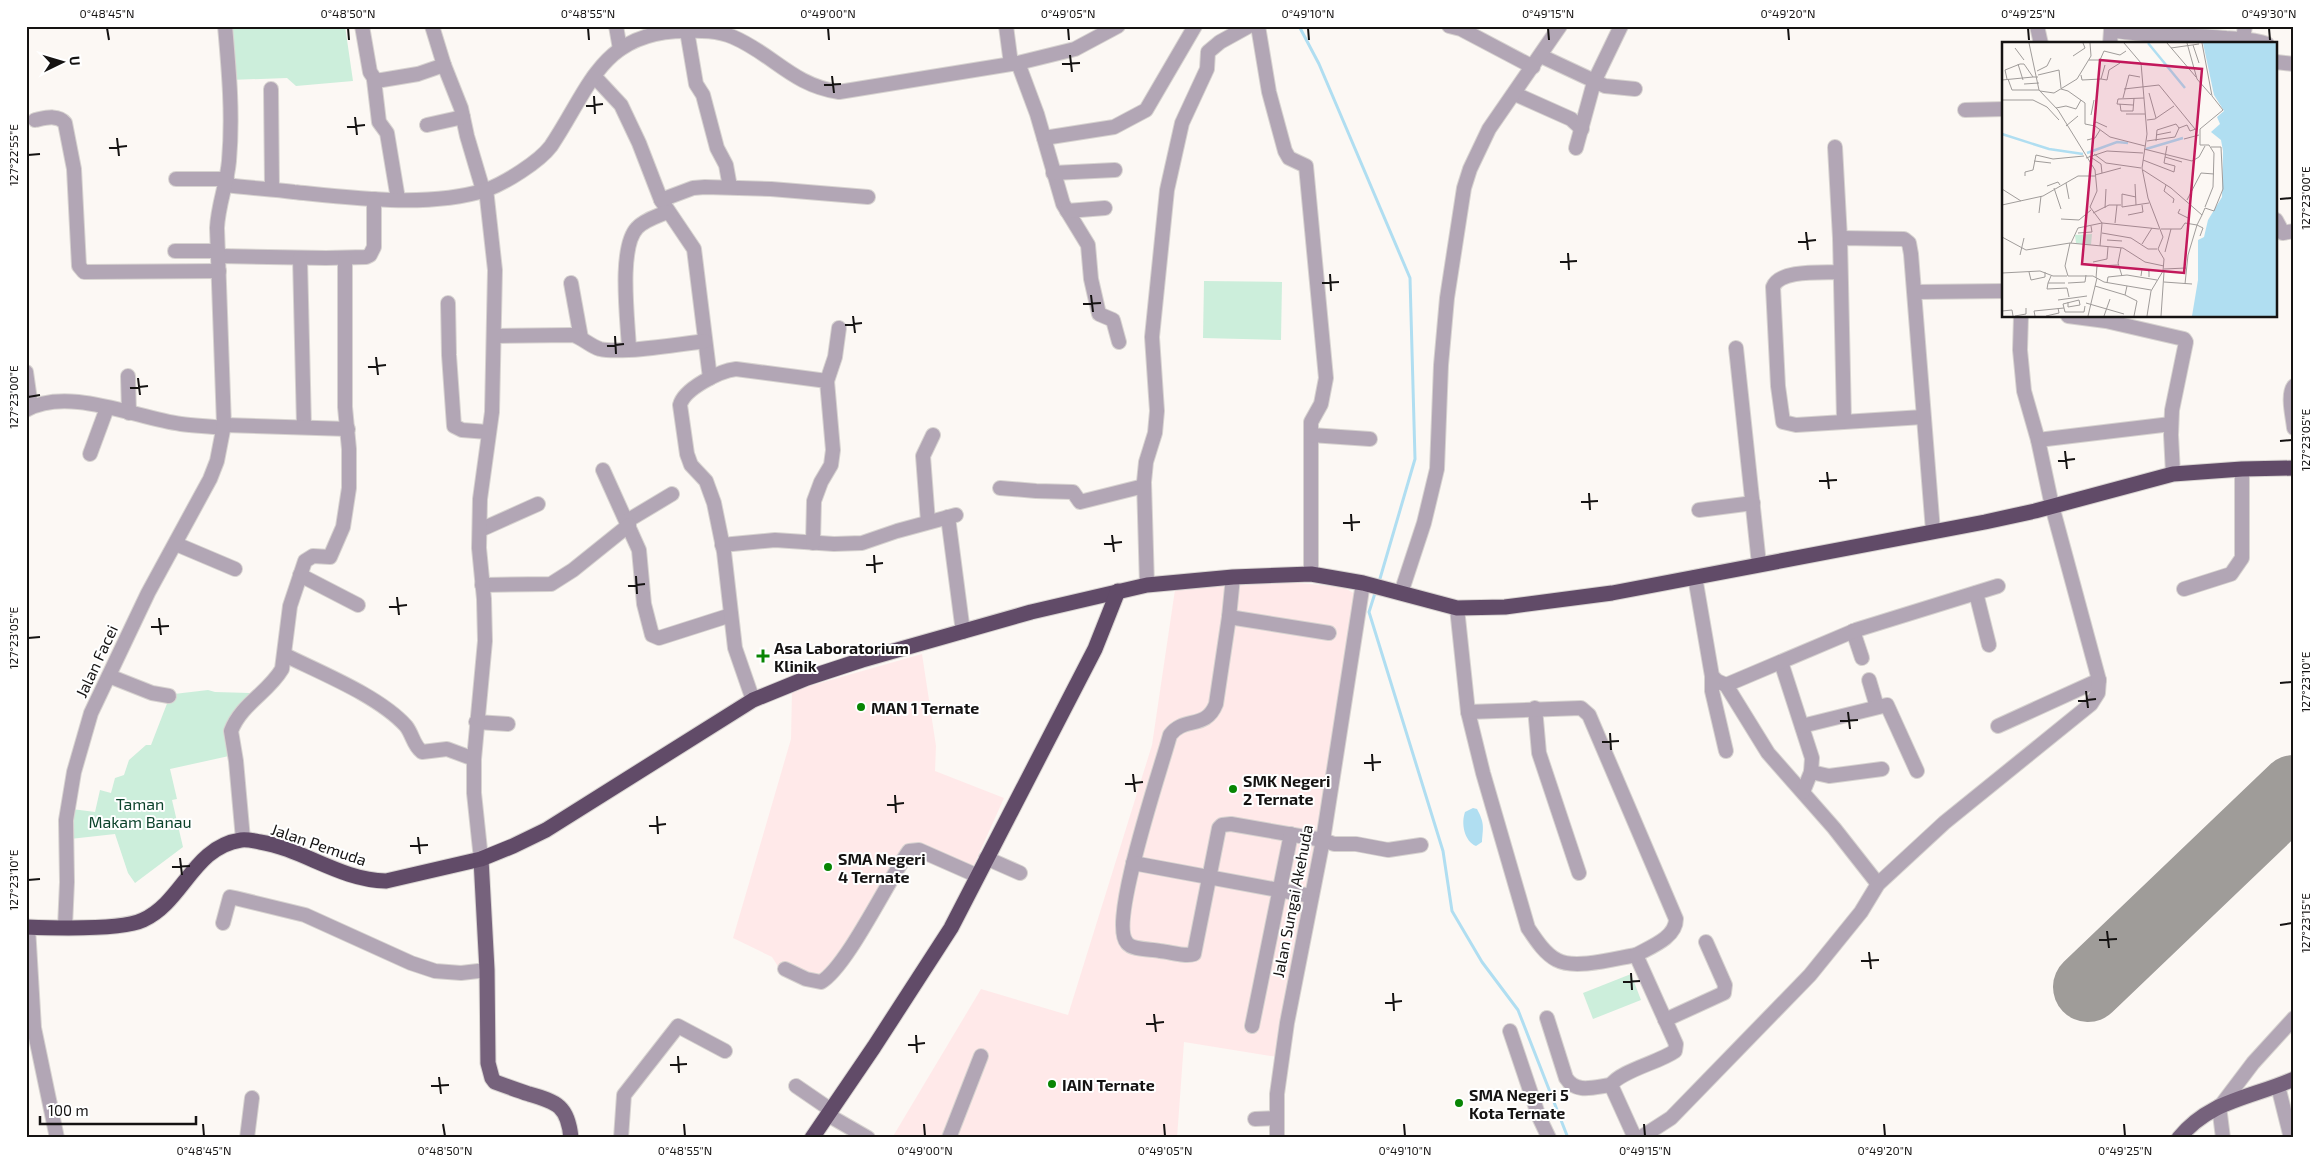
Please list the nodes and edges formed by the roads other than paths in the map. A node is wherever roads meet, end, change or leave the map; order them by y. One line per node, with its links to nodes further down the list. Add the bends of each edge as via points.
1 (225, 26): 44 (street, Jalan Facei, via 232,104)
2 (362, 26): 27 (street)
3 (432, 26): 25 (street)
4 (616, 26): 20 (street)
5 (1118, 26): 23 (street, via 1075,49)
6 (1196, 26): 38 (street, via 1146,110 1114,127)
7 (1249, 26): 101 (street, via 1208,52 1207,69 1182,123 1170,167 1152,337 1157,411)
8 (1258, 26): 93 (street, via 1284,151 1289,158 1302,163 1306,171 1326,378 1322,404 1311,422)
9 (1449, 26): 15 (street)
10 (1560, 26): 21 (street)
11 (1621, 26): 28 (street)
12 (2038, 26): 18 (street)
13 (1007, 28): 23 (street)
14 (687, 31): 20 (street, via 642,37); 23 (street, via 710,31 732,36 811,85 839,92); 45 (street, via 696,84 703,95)
15 (1473, 31): 21 (street)
16 (2110, 33): 17 (street)
17 (2244, 33): 19 (street)
18 (2041, 42)
19 (2263, 42)
20 (620, 49): 26 (street, via 601,65)
21 (1537, 62): 28 (street); 31 (street)
22 (2278, 62): 24 (street)
23 (1014, 64): 38 (street)
24 (2294, 64)
25 (444, 65): 27 (street, via 400,78); 34 (street)
26 (594, 76): 47 (street, via 542,156); 51 (street, via 616,98 629,118)
27 (374, 80): 50 (street, via 379,122 387,133)
28 (1594, 82): 30 (street); 37 (street)
29 (271, 89): 46 (street)
30 (1635, 89)
31 (1515, 94): 37 (street, via 1571,119); 127 (street, via 1489,129 1464,188 1440,365 1437,470 1424,523)
32 (2002, 109): 33 (street)
33 (1965, 110)
34 (463, 117): 36 (street); 47 (street)
35 (35, 120): 61 (street, via 54,117 65,124 74,169 79,266 84,272)
36 (428, 125)
37 (1582, 129): 40 (street)
38 (1044, 138): 42 (street)
39 (1835, 147): 56 (street)
40 (1576, 148)
41 (1115, 170): 42 (street)
42 (1053, 173): 53 (street)
43 (176, 179): 44 (street)
44 (226, 182): 46 (street); 58 (street, Jalan Facei, via 218,211)
45 (730, 187): 48 (street); 51 (street, via 692,188)
46 (272, 189): 49 (street)
47 (485, 190): 50 (street, via 460,196); 70 (street, via 495,258)
48 (868, 197)
49 (374, 199): 50 (street); 60 (street, via 372,251 366,257)
50 (398, 199)
51 (664, 206): 72 (street, via 694,249); 75 (street, via 636,228 631,238 624,286)
52 (1105, 208): 53 (street)
53 (1067, 211): 73 (street, via 1088,245 1099,314 1113,320)
54 (2278, 224): 55 (street, via 2283,233)
55 (2294, 231)
56 (1840, 238): 62 (street); 65 (street, via 1904,239 1909,243)
57 (175, 251): 58 (street)
58 (219, 253): 59 (street); 61 (street, Jalan Facei)
59 (300, 258): 60 (street); 88 (street)
60 (344, 258): 90 (street)
61 (219, 271): 87 (street, Jalan Facei)
62 (1840, 272): 85 (street); 85 (street, via 1784,275 1775,280 1773,298 1783,422 1796,425)
63 (571, 284): 71 (street)
64 (2002, 290): 65 (street)
65 (1915, 292): 84 (street)
66 (448, 302): 91 (street, via 454,426 462,430)
67 (2021, 318): 95 (street, via 2024,391)
68 (2083, 318): 86 (street, via 2184,339)
69 (839, 328): 79 (street, via 835,357)
70 (494, 336): 71 (street, via 573,335); 91 (street)
71 (581, 338): 75 (street, via 602,349)
72 (705, 341): 75 (street); 78 (street)
73 (1119, 342)
74 (1736, 348): 104 (street)
75 (629, 349)
76 (26, 372): 82 (street)
77 (128, 376): 83 (street)
78 (710, 378): 79 (street, via 727,370 744,370); 114 (street, via 681,399 680,413 687,454 691,465 709,488)
79 (827, 381): 112 (street, via 833,450 831,465 814,501)
80 (2294, 386): 89 (street, via 2291,396)
81 (107, 408): 82 (street, via 84,402 44,404); 83 (street); 96 (street)
82 (29, 409)
83 (129, 413): 87 (street, via 182,424)
84 (1923, 417): 85 (street); 111 (street)
85 (1844, 420)
86 (2171, 424): 95 (street); 100 (street)
87 (224, 426): 88 (street); 113 (street, Jalan Facei, via 210,479)
88 (304, 427): 90 (street)
89 (2294, 428)
90 (348, 429): 118 (street, via 349,488 343,527 330,557 309,558)
91 (488, 432): 110 (street, via 480,499)
92 (933, 435): 108 (street, via 923,456)
93 (1311, 435): 94 (street); 117 (street)
94 (1370, 439)
95 (2038, 440): 106 (street)
96 (90, 454)
97 (2294, 468): 98 (highway, Jalan Pemuda)
98 (2242, 469): 100 (highway, Jalan Pemuda); 125 (street, via 2242,558 2231,574)
99 (603, 470): 109 (street)
100 (2173, 474): 106 (highway, Jalan Pemuda)
101 (1144, 486): 102 (street, via 1080,502 1073,492); 123 (street)
102 (1000, 488)
103 (672, 494): 109 (street)
104 (1753, 503): 107 (street); 115 (street)
105 (538, 504): 110 (street)
106 (2052, 506): 111 (highway, Jalan Pemuda); 143 (street)
107 (1699, 510)
108 (928, 522): 112 (street, via 862,543); 134 (street, via 952,516)
109 (628, 523): 122 (street, via 573,570 551,584); 131 (street, via 639,550 644,604 652,635 659,638)
110 (480, 530): 122 (street)
111 (1934, 531): 115 (highway, Jalan Pemuda)
112 (813, 543): 114 (street, via 775,540)
113 (176, 544): 116 (street); 140 (street, Jalan Facei, via 144,601)
114 (722, 545): 131 (street)
115 (1759, 564): 119 (highway, Jalan Pemuda)
116 (235, 569)
117 (1311, 574): 120 (highway, Jalan Pemuda); 121 (highway, Jalan Pemuda)
118 (300, 575): 129 (street); 137 (street, via 290,606)
119 (1695, 576): 130 (highway, Jalan Pemuda, via 1538,604); 141 (street)
120 (1233, 577): 123 (highway, Jalan Pemuda); 132 (street)
121 (1365, 584): 127 (highway, Jalan Pemuda); 162 (street, Jalan Sungai Akehuda)
122 (482, 585): 150 (street, via 485,641)
123 (1147, 585): 126 (highway, Jalan Pemuda)
124 (1998, 586): 128 (street)
125 (2184, 589)
126 (1118, 592): 134 (highway, Jalan Pemuda); 164 (highway, via 1095,648)
127 (1398, 593): 130 (highway, Jalan Pemuda)
128 (1976, 593): 133 (street); 136 (street)
129 (358, 605)
130 (1457, 608): 149 (street)
131 (731, 615): 146 (street, via 735,648)
132 (1230, 617): 135 (street); 166 (street, via 1213,712 1205,719 1183,724 1170,735)
133 (1853, 631): 138 (street); 139 (street)
134 (962, 632): 146 (highway, Jalan Pemuda, via 862,660)
135 (1329, 634)
136 (1989, 645)
137 (285, 655): 155 (street, via 378,703 407,728 422,752 447,749); 161 (street, via 278,676 247,705 231,731)
138 (1862, 658)
139 (1781, 662): 144 (street); 152 (street)
140 (109, 676): 145 (street, via 152,694); 176 (street, Jalan Facei, via 92,713 74,772 66,820)
141 (1712, 676): 144 (street); 154 (street, via 1712,691)
142 (1869, 680): 147 (street)
143 (2099, 680): 153 (street); 171 (street, via 2098,693 2091,704 1944,823)
144 (1726, 684): 159 (street, via 1768,752)
145 (169, 696)
146 (753, 700): 165 (highway, Jalan Pemuda, via 546,830)
147 (1877, 707): 152 (street); 157 (street, via 1889,706)
148 (1535, 708): 149 (street); 168 (street, via 1539,753); 178 (street, via 1581,708 1589,715 1674,911 1676,925 1668,937)
149 (1468, 712): 178 (street, via 1516,890 1528,928 1535,939 1558,961 1567,963)
150 (476, 722): 151 (street); 155 (street)
151 (508, 724)
152 (1802, 726): 158 (street, via 1812,758)
153 (1998, 726)
154 (1726, 751)
155 (474, 759): 165 (street)
156 (1882, 769): 158 (street, via 1827,776)
157 (1917, 771)
158 (1811, 772): 159 (street)
159 (1802, 792): 171 (street)
160 (1291, 834): 162 (street); 170 (street, via 1222,825); 172 (street)
161 (243, 839): 165 (highway, Jalan Pemuda, via 273,844 371,881 386,881); 176 (highway, via 227,843 199,862 145,920)
162 (1323, 840): 163 (street, via 1388,850); 173 (street, Jalan Sungai Akehuda)
163 (1422, 845)
164 (986, 858): 167 (street); 169 (highway)
165 (481, 859): 180 (main road)
166 (1134, 863): 170 (street); 170 (street, via 1123,924 1123,935 1131,946 1194,954)
167 (1020, 873)
168 (1579, 873)
169 (978, 876): 179 (street, via 919,850 909,851 828,978 821,982 806,979); 194 (highway, via 951,928)
170 (1210, 879): 172 (street)
171 (1878, 884): 207 (street, via 1861,912 1810,975 1671,1118)
172 (1279, 890): 173 (street); 184 (street)
173 (1311, 896): 195 (street, Jalan Sungai Akehuda, via 1287,1023)
174 (223, 923): 180 (street, via 225,896 305,915 435,971)
175 (27, 927): 176 (highway); 197 (street, via 34,1028)
176 (65, 927)
177 (1706, 942): 183 (street, via 1725,985 1724,993)
178 (1636, 955): 183 (street)
179 (785, 969)
180 (487, 970): 199 (main road, via 488,1063 492,1078 495,1082 558,1104 570,1123)
181 (1547, 1018): 189 (street, via 1571,1086 1582,1089)
182 (2294, 1018): 193 (street)
183 (1665, 1020): 189 (street, via 1676,1051 1620,1077)
184 (1252, 1026)
185 (1510, 1031): 205 (street)
186 (725, 1051): 200 (street, via 678,1026 624,1094)
187 (981, 1056): 203 (street)
188 (2294, 1079): 191 (main road)
189 (1611, 1085): 206 (street)
190 (796, 1086): 194 (street)
191 (2278, 1086): 193 (main road); 210 (street)
192 (252, 1098): 198 (street)
193 (2220, 1105): 208 (main road, via 2202,1115); 209 (street)
194 (830, 1113): 201 (highway); 202 (street)
195 (1277, 1118): 196 (street); 204 (street, Jalan Sungai Akehuda)
196 (1255, 1119)
197 (57, 1138)
198 (247, 1138)
199 (571, 1138)
200 (621, 1138)
201 (812, 1138)
202 (868, 1138)
203 (949, 1138)
204 (1277, 1138)
205 (1549, 1138)
206 (1635, 1138)
207 (1640, 1138)
208 (2179, 1138)
209 (2223, 1138)
210 (2291, 1138)

